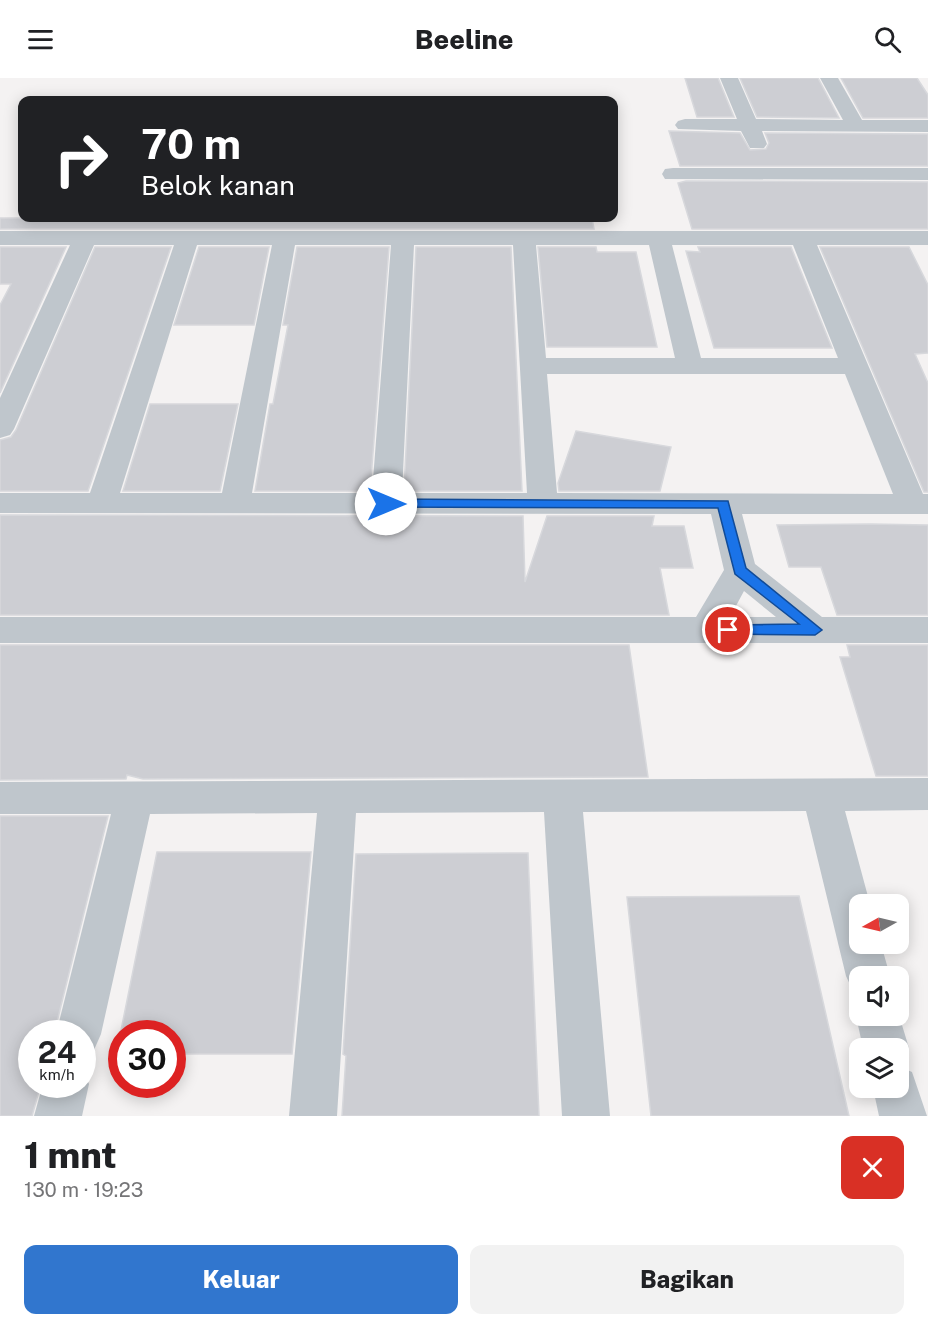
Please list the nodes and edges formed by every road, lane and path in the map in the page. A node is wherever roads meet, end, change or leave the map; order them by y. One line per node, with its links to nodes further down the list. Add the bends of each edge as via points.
1 (729, 78): 6 (street)
2 (829, 78): 4 (street)
3 (685, 125): 6 (street)
4 (856, 126): 5 (street); 6 (street)
5 (928, 126)
6 (750, 127): 8 (street)
7 (673, 174): 8 (street)
8 (768, 174): 9 (street)
9 (928, 174)
10 (0, 238): 11 (street)
11 (85, 238): 12 (street); 22 (street)
12 (188, 238): 13 (street); 24 (street)
13 (285, 238): 14 (street); 25 (street)
14 (403, 238): 15 (street); 26 (street)
15 (524, 238): 16 (street); 19 (street)
16 (659, 238): 17 (street); 20 (street)
17 (802, 238): 18 (street); 21 (street)
18 (922, 244)
19 (533, 366): 20 (street); 27 (street)
20 (690, 366): 21 (street)
21 (854, 366): 29 (street)
22 (0, 429)
23 (0, 503): 24 (street)
24 (102, 503): 25 (street)
25 (235, 503): 26 (street)
26 (386, 504): 27 (street)
27 (543, 504): 28 (street)
28 (724, 504): 29 (street); 30 (street)
29 (920, 504)
30 (740, 570): 32 (street); 33 (street)
31 (0, 630): 32 (street)
32 (706, 630): 33 (street)
33 (815, 630): 34 (street)
34 (928, 630)
35 (821, 794): 36 (street); 37 (street); 41 (street)
36 (928, 794)
37 (561, 795): 38 (street); 47 (street)
38 (338, 796): 39 (street); 46 (street)
39 (135, 797): 40 (street); 42 (street)
40 (0, 798)
41 (865, 966)
42 (81, 1020)
43 (62, 1098): 45 (street)
44 (898, 1098): 48 (street)
45 (58, 1116)
46 (313, 1116)
47 (586, 1116)
48 (903, 1116)

